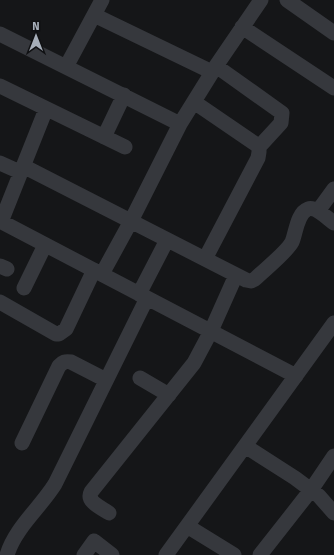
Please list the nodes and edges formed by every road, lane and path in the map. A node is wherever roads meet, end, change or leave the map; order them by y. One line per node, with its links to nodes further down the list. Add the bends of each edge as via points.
1 (102, 0): 4 (street)
2 (260, 0): 5 (street)
3 (288, 0): 6 (street)
4 (94, 15): 8 (street); 9 (street)
5 (242, 27): 9 (street); 11 (street)
6 (334, 33)
7 (0, 34): 8 (street)
8 (66, 67): 12 (street)
9 (214, 69): 13 (street); 18 (street, via 282,113 281,123)
10 (0, 86): 14 (street)
11 (334, 88)
12 (124, 96): 15 (street); 16 (street)
13 (194, 102): 15 (street); 18 (street)
14 (46, 109): 16 (street); 20 (street)
15 (180, 124): 23 (street)
16 (104, 137): 17 (street)
17 (125, 147)
18 (258, 147): 28 (street, via 258,158)
19 (0, 163): 20 (street)
20 (22, 169): 23 (street); 24 (street)
21 (334, 189): 22 (street)
22 (318, 211): 25 (street); 30 (street, via 308,209 303,212 291,243 255,279 246,280)
23 (131, 221): 26 (street); 29 (street)
24 (0, 222): 27 (street)
25 (334, 223)
26 (167, 240): 28 (street); 32 (street)
27 (45, 245): 29 (street); 31 (street)
28 (205, 259): 30 (street)
29 (98, 272): 32 (street); 33 (street, via 66,329 59,334)
30 (236, 275): 35 (street)
31 (24, 288)
32 (143, 296): 35 (street); 38 (street)
33 (0, 302)
34 (334, 323): 36 (street)
35 (211, 331): 36 (street); 39 (street, via 194,363)
36 (296, 376): 41 (street)
37 (140, 378): 39 (street)
38 (106, 380): 40 (street, via 71,362 62,362); 47 (street, via 55,484 16,535)
39 (169, 395): 45 (street, via 91,492 90,499)
40 (22, 443)
41 (245, 446): 43 (street); 46 (street)
42 (334, 456): 43 (street)
43 (310, 490): 44 (street); 52 (street)
44 (334, 513)
45 (109, 514)
46 (187, 526): 50 (street); 51 (street)
47 (7, 555)
48 (84, 555): 49 (street, via 94,541)
49 (112, 555)
50 (166, 555)
51 (234, 555)
52 (260, 555)

